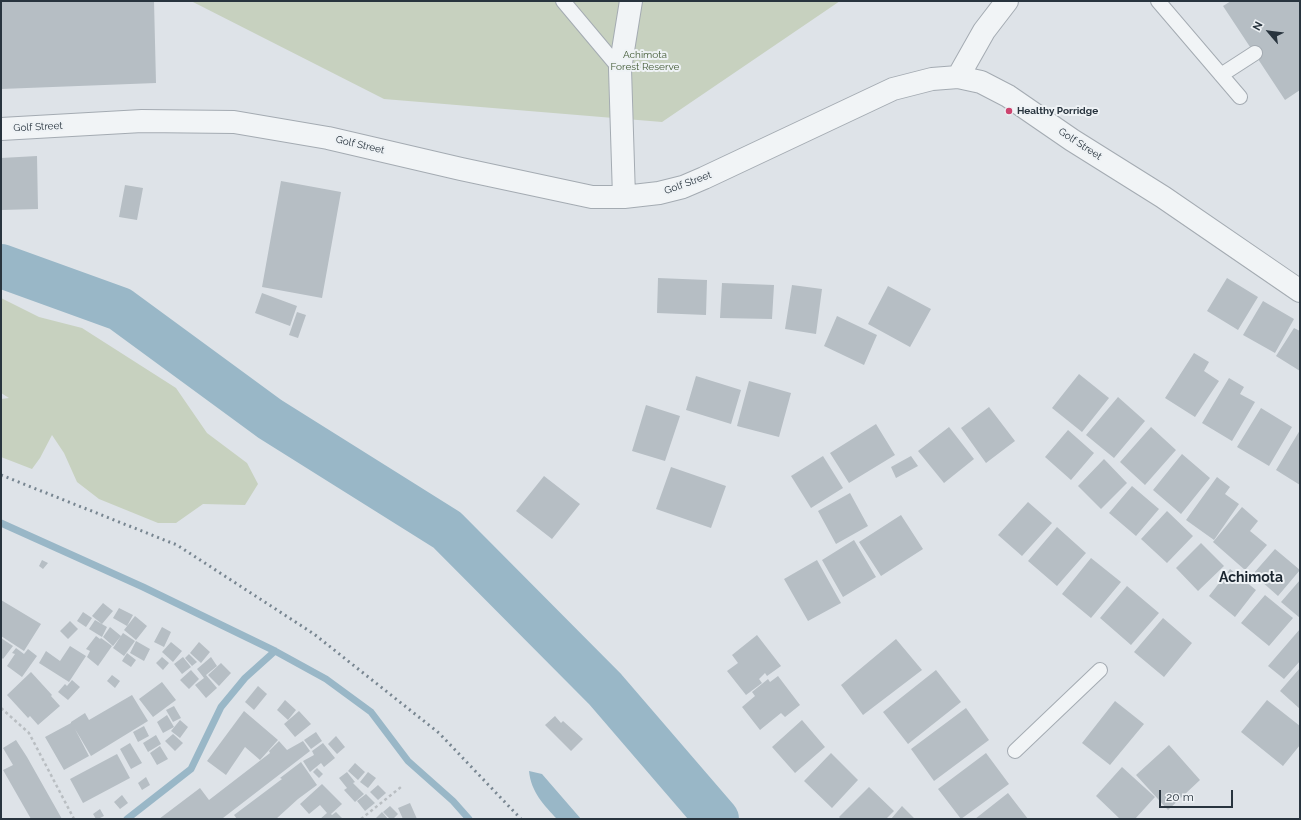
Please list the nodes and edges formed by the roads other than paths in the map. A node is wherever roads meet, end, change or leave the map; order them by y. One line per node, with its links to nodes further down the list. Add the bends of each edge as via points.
1 (563, 1): 6 (lane)
2 (631, 1): 6 (street)
3 (1007, 1): 8 (street, via 984,31)
4 (1158, 1): 7 (lane)
5 (1255, 53): 7 (lane)
6 (620, 69): 11 (street)
7 (1221, 75): 9 (lane)
8 (958, 77): 11 (street, Golf Street, via 932,79 892,89 683,187); 12 (street, Golf Street, via 981,82 1008,96 1163,197)
9 (1240, 97)
10 (1, 129): 11 (street, Golf Street, via 142,121 234,122 328,138 592,196)
11 (624, 197)
12 (1300, 291)
13 (1100, 670): 14 (lane)
14 (1015, 751)

